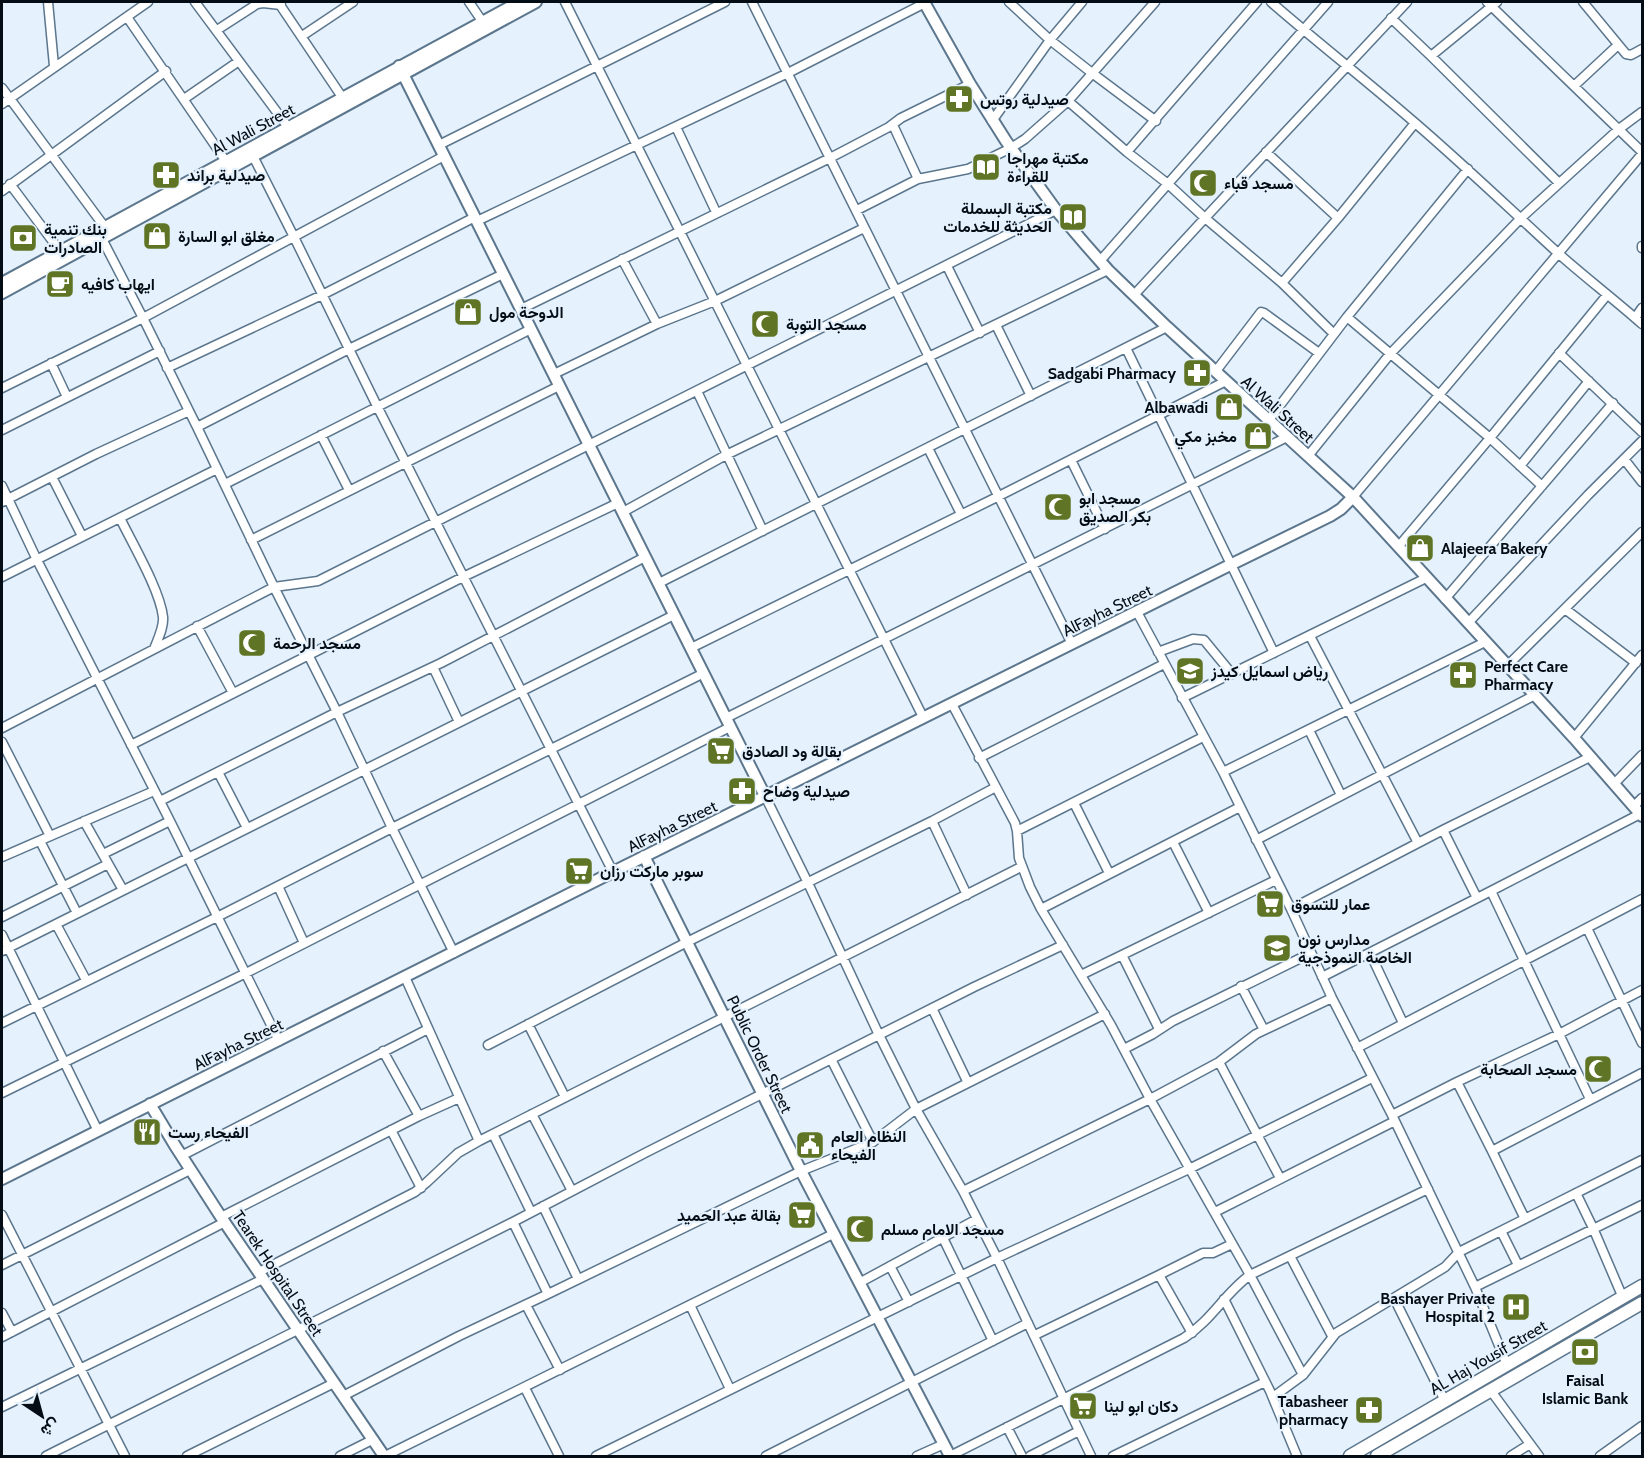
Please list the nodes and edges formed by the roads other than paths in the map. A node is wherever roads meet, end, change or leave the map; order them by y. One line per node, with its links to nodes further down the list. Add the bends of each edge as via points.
1 (48, 2): 33 (street)
2 (148, 2): 22 (street)
3 (195, 2): 26 (street)
4 (353, 2): 27 (street)
5 (469, 2): 24 (street)
6 (519, 2): 24 (street, Al Wali Street)
7 (536, 2): 36 (street, Al Wali Street)
8 (564, 2): 34 (street)
9 (724, 2): 34 (street)
10 (752, 2): 38 (street)
11 (925, 2): 38 (street); 40 (street, Al Wali Street)
12 (1009, 2): 28 (street)
13 (1082, 2): 28 (street)
14 (1155, 2): 39 (street)
15 (1257, 2): 49 (street)
16 (1271, 2): 25 (street)
17 (1328, 2): 25 (street)
18 (1407, 2): 23 (street)
19 (1583, 2): 29 (street)
20 (279, 3): 26 (street, via 257,4); 27 (street)
21 (1492, 3): 31 (street); 41 (street)
22 (127, 16): 33 (street); 37 (street)
23 (1391, 18): 31 (street); 35 (street)
24 (482, 21): 36 (street, Al Wali Street)
25 (1302, 29): 35 (street); 70 (street)
26 (217, 30): 32 (street)
27 (302, 36): 43 (street)
28 (1050, 40): 39 (street); 48 (street)
29 (1618, 45): 30 (street, via 1629,55); 41 (street)
30 (1642, 49)
31 (1431, 56): 68 (street)
32 (239, 61): 44 (street); 52 (street)
33 (54, 66): 45 (street)
34 (597, 66): 55 (street); 56 (street)
35 (1348, 66): 50 (street); 59 (street)
36 (401, 70): 43 (street, Al Wali Street); 55 (street); 62 (street, Al Wali Street)
37 (165, 71): 44 (street); 61 (street)
38 (788, 73): 53 (street); 64 (street)
39 (1092, 73): 46 (street); 49 (street)
40 (970, 84): 48 (street, Al Wali Street); 51 (street)
41 (1574, 86): 54 (street)
42 (2, 88): 45 (street)
43 (342, 97): 52 (street, Al Wali Street)
44 (184, 99): 65 (street)
45 (5, 101): 61 (street)
46 (1068, 101): 57 (street); 58 (street)
47 (1642, 112): 54 (street)
48 (992, 121): 57 (street, Al Wali Street)
49 (1156, 121): 58 (street)
50 (1415, 123): 66 (street); 76 (street)
51 (893, 125): 64 (street); 67 (street)
52 (288, 127): 65 (street, Al Wali Street)
53 (676, 127): 56 (street); 74 (street)
54 (1619, 129): 60 (street); 68 (street)
55 (439, 145): 63 (street)
56 (636, 145): 78 (street); 80 (street)
57 (1011, 148): 67 (street, via 968,169); 73 (street, Al Wali Street)
58 (1127, 152): 70 (street)
59 (1266, 152): 75 (street); 76 (street)
60 (1642, 153): 84 (street)
61 (51, 154): 69 (street); 81 (street)
62 (253, 156): 81 (street, Al Wali Street); 82 (street)
63 (444, 156): 78 (street); 82 (street)
64 (830, 158): 72 (street); 74 (street)
65 (225, 160): 81 (street, Al Wali Street)
66 (1468, 170): 77 (street); 100 (street)
67 (918, 179): 72 (street)
68 (1559, 183): 77 (street)
69 (10, 184): 71 (street); 83 (street)
70 (1168, 184): 75 (street); 86 (street)
71 (2, 191)
72 (857, 210): 79 (street)
73 (1056, 210): 86 (street, Al Wali Street); 87 (street)
74 (716, 212): 80 (street)
75 (1205, 218): 91 (street); 95 (street)
76 (1338, 218): 91 (street)
77 (1521, 218): 84 (street); 115 (street)
78 (476, 219): 89 (street); 94 (street)
79 (864, 228): 92 (street); 97 (street)
80 (679, 231): 85 (street); 97 (street)
81 (101, 232): 83 (street, Al Wali Street); 93 (street); 101 (street)
82 (294, 237): 94 (street); 101 (street)
83 (60, 251): 90 (street, Al Wali Street)
84 (1559, 254): 96 (street); 127 (street)
85 (622, 259): 98 (street); 103 (street)
86 (1100, 261): 88 (street, Al Wali Street)
87 (947, 266): 92 (street); 108 (street)
88 (1108, 270): 95 (street, Al Wali Street); 105 (street)
89 (503, 274): 98 (street); 111 (street)
90 (2, 283)
91 (1282, 283): 109 (street)
92 (896, 291): 116 (street); 118 (street)
93 (2, 293)
94 (322, 295): 111 (street); 119 (street)
95 (1134, 295): 106 (street, Al Wali Street)
96 (1607, 295): 102 (street); 114 (street)
97 (715, 301): 103 (street); 118 (street)
98 (521, 309): 107 (street)
99 (1642, 309): 102 (street)
100 (1347, 317): 109 (street); 115 (street)
101 (143, 318): 112 (street); 117 (street)
102 (1635, 318): 104 (street)
103 (657, 324): 121 (street)
104 (1642, 324)
105 (996, 325): 108 (street); 128 (street)
106 (1167, 327): 110 (street); 120 (street, Al Wali Street)
107 (531, 329): 121 (street); 131 (street)
108 (980, 333): 116 (street)
109 (1334, 334): 113 (street)
110 (1126, 348): 128 (street); 133 (street)
111 (349, 349): 131 (street); 135 (street)
112 (160, 351): 119 (street); 129 (street)
113 (1319, 353): 120 (street, via 1261,312); 134 (street)
114 (1559, 353): 123 (street); 142 (street)
115 (1390, 354): 127 (street); 147 (street)
116 (929, 357): 136 (street); 137 (street)
117 (51, 363): 125 (street); 129 (street)
118 (747, 366): 126 (street); 136 (street)
119 (167, 368): 132 (street)
120 (1216, 371): 122 (street, Al Wali Street)
121 (554, 374): 124 (street)
122 (1226, 381): 133 (street); 134 (street, Al Wali Street)
123 (1589, 381): 130 (street); 151 (street)
124 (559, 386): 144 (street); 150 (street)
125 (2, 388)
126 (697, 391): 144 (street); 146 (street)
127 (1438, 395): 142 (street); 161 (street)
128 (1031, 396): 137 (street)
129 (67, 397): 138 (street)
130 (1613, 403): 139 (street); 158 (street)
131 (377, 406): 140 (street); 150 (street)
132 (189, 411): 135 (street); 153 (street)
133 (1158, 416): 149 (street); 156 (street)
134 (1268, 421): 141 (street, Al Wali Street)
135 (197, 427): 152 (street)
136 (778, 429): 146 (street); 163 (street)
137 (965, 429): 145 (street); 160 (street)
138 (2, 430)
139 (1642, 432)
140 (321, 435): 155 (street); 159 (street)
141 (1287, 437): 147 (street, Al Wali Street); 156 (street)
142 (1490, 438): 151 (street); 173 (street)
143 (1642, 441): 148 (street)
144 (589, 444): 164 (street); 167 (street)
145 (928, 448): 163 (street); 165 (street)
146 (726, 455): 164 (street); 169 (street)
147 (1308, 456): 161 (street, Al Wali Street)
148 (1624, 459): 154 (street); 188 (street)
149 (1071, 460): 160 (street); 168 (street)
150 (406, 462): 159 (street); 167 (street)
151 (1520, 466): 158 (street)
152 (217, 469): 155 (street); 166 (street)
153 (52, 477): 162 (street); 171 (street)
154 (1642, 482)
155 (225, 484): 172 (street)
156 (1191, 485): 168 (street); 177 (street)
157 (2, 486): 162 (street)
158 (1542, 486): 184 (street)
159 (349, 490): 172 (street)
160 (999, 496): 165 (street); 176 (street)
161 (1353, 497): 173 (street, Al Wali Street); 177 (street, AlFayha Street, via 1330,516)
162 (5, 500): 175 (street)
163 (816, 504): 169 (street); 178 (street)
164 (620, 507): 174 (street); 180 (street)
165 (961, 514): 178 (street)
166 (120, 518): 171 (street); 195 (street, via 162,615)
167 (436, 522): 180 (street); 183 (street, via 318,581)
168 (1105, 529): 176 (street)
169 (763, 531): 182 (street)
170 (1642, 532): 185 (street)
171 (82, 536): 175 (street)
172 (251, 540): 183 (street)
173 (1398, 547): 181 (street, Al Wali Street)
174 (645, 556): 182 (street); 190 (street)
175 (37, 560): 179 (street); 206 (street)
176 (1033, 565): 192 (street); 194 (street)
177 (1230, 565): 186 (street, AlFayha Street); 198 (street)
178 (848, 569): 192 (street); 196 (street)
179 (2, 577)
180 (463, 577): 190 (street); 199 (street)
181 (1426, 578): 184 (street, Al Wali Street); 191 (street)
182 (658, 584): 187 (street)
183 (274, 587): 189 (street); 199 (street)
184 (1445, 599): 188 (street, Al Wali Street)
185 (1565, 609): 200 (street); 202 (street)
186 (1137, 612): 194 (street, AlFayha Street); 197 (street)
187 (674, 615): 196 (street); 207 (street)
188 (1467, 623): 193 (street, Al Wali Street)
189 (197, 626): 195 (street); 208 (street)
190 (493, 636): 203 (street); 207 (street)
191 (1310, 636): 198 (street); 212 (street)
192 (883, 639): 214 (street); 216 (street)
193 (1485, 642): 202 (street, Al Wali Street); 212 (street)
194 (1072, 644): 211 (street, AlFayha Street)
195 (154, 648): 206 (street)
196 (691, 648): 204 (street)
197 (1158, 652): 201 (street); 205 (street, via 1193,639 1204,640)
198 (1274, 653): 205 (street)
199 (308, 655): 208 (street); 213 (street)
200 (1639, 659): 220 (street)
201 (1164, 664): 210 (street); 226 (street)
202 (1507, 666): 209 (street, Al Wali Street)
203 (432, 667): 213 (street); 215 (street)
204 (704, 673): 216 (street); 223 (street)
205 (1232, 674): 210 (street)
206 (97, 678): 217 (street); 222 (street)
207 (521, 691): 215 (street); 223 (street)
208 (233, 693): 222 (street)
209 (1535, 695): 220 (street, Al Wali Street); 230 (street)
210 (1182, 699): 219 (street)
211 (952, 704): 214 (street, AlFayha Street); 226 (street)
212 (1348, 710): 218 (street); 230 (street)
213 (337, 712): 227 (street); 228 (street)
214 (923, 717): 235 (street, AlFayha Street)
215 (459, 722): 227 (street)
216 (728, 722): 235 (street); 238 (street)
217 (2, 728)
218 (1309, 730): 229 (street); 234 (street)
219 (1203, 737): 229 (street); 237 (street)
220 (1574, 738): 225 (street, Al Wali Street)
221 (2, 741): 248 (street)
222 (131, 745): 233 (street)
223 (552, 749): 238 (street); 245 (street)
224 (1642, 754): 231 (street)
225 (1590, 757): 231 (street, Al Wali Street); 246 (street)
226 (979, 758): 232 (street)
227 (365, 770): 244 (street); 245 (street)
228 (218, 772): 236 (street); 244 (street)
229 (1223, 772): 239 (street)
230 (1382, 774): 234 (street); 252 (street)
231 (1614, 784): 240 (street, Al Wali Street)
232 (996, 787): 243 (street); 247 (street)
233 (154, 791): 236 (street); 241 (street)
234 (1341, 795): 249 (street)
235 (765, 796): 254 (street, AlFayha Street); 262 (street)
236 (160, 801): 242 (street)
237 (1074, 803): 247 (street); 260 (street)
238 (579, 804): 259 (street); 263 (street)
239 (1240, 807): 249 (street); 251 (street)
240 (1640, 809): 267 (street)
241 (84, 821): 248 (street); 253 (street)
242 (170, 821): 253 (street); 256 (street)
243 (932, 821): 262 (street); 268 (street)
244 (247, 828): 256 (street)
245 (392, 828): 263 (street); 265 (street)
246 (1443, 830): 252 (street); 269 (street)
247 (1017, 831): 258 (street)
248 (50, 836): 250 (street)
249 (1256, 840): 261 (street)
250 (40, 841): 255 (street); 264 (street)
251 (1173, 842): 260 (street); 274 (street)
252 (1418, 843): 272 (street)
253 (102, 854): 257 (street)
254 (644, 856): 259 (street, AlFayha Street); 280 (street, Public Order Street)
255 (2, 858)
256 (188, 858): 266 (street); 276 (street)
257 (108, 864): 264 (street); 266 (street)
258 (1021, 867): 268 (street); 271 (street)
259 (613, 872): 284 (street, AlFayha Street)
260 (1109, 873): 271 (street)
261 (1276, 879): 272 (street); 274 (street)
262 (808, 883): 280 (street); 288 (street)
263 (420, 884): 281 (street); 284 (street)
264 (64, 886): 273 (street); 275 (street)
265 (278, 886): 276 (street); 281 (street)
266 (123, 890): 273 (street)
267 (1491, 891): 269 (street); 289 (street)
268 (967, 896): 288 (street)
269 (1477, 898): 286 (street)
270 (1642, 899): 278 (street)
271 (1041, 909): 282 (street)
272 (1291, 909): 285 (street)
273 (77, 913): 277 (street)
274 (1209, 913): 287 (street)
275 (2, 917)
276 (217, 917): 290 (street); 294 (street)
277 (56, 924): 283 (street); 294 (street)
278 (1587, 928): 289 (street); 298 (street)
279 (2, 935): 283 (street)
280 (687, 942): 302 (street, Public Order Street); 305 (street)
281 (304, 943): 290 (street)
282 (1063, 945): 291 (street); 300 (street)
283 (5, 950): 299 (street)
284 (454, 953): 292 (street, AlFayha Street)
285 (1311, 953): 293 (street); 295 (street)
286 (1370, 953): 293 (street); 304 (street)
287 (1122, 955): 291 (street); 307 (street)
288 (843, 958): 302 (street); 310 (street)
289 (1524, 960): 304 (street); 309 (street)
290 (246, 973): 311 (street); 318 (street)
291 (1081, 975): 301 (street)
292 (405, 977): 306 (street); 311 (street, AlFayha Street)
293 (1322, 977): 297 (street)
294 (86, 980): 299 (street)
295 (1241, 986): 307 (street); 308 (street)
296 (1642, 990): 298 (street)
297 (1332, 998): 308 (street); 314 (street)
298 (1622, 1000): 309 (street); 312 (street)
299 (37, 1005): 303 (street); 318 (street)
300 (932, 1008): 310 (street); 323 (street)
301 (1105, 1014): 315 (street); 323 (street)
302 (724, 1016): 325 (street, Public Order Street); 326 (street)
303 (2, 1023)
304 (1403, 1023): 314 (street)
305 (528, 1024): 313 (street); 326 (street)
306 (428, 1029): 316 (street); 327 (street)
307 (1159, 1029): 315 (street)
308 (1264, 1030): 319 (street)
309 (1559, 1034): 322 (street); 329 (street)
310 (879, 1035): 317 (street); 331 (street)
311 (279, 1041): 330 (street, AlFayha Street)
312 (1642, 1043)
313 (488, 1045)
314 (1357, 1048): 321 (street)
315 (1124, 1049): 328 (street)
316 (383, 1051): 333 (street); 342 (street)
317 (831, 1059): 325 (street); 340 (street)
318 (64, 1061): 324 (street); 336 (street)
319 (1219, 1062): 328 (street); 338 (street)
320 (1642, 1073): 329 (street)
321 (1372, 1078): 334 (street); 338 (street)
322 (1457, 1082): 334 (street); 341 (street)
323 (968, 1083): 331 (street)
324 (2, 1093)
325 (763, 1093): 346 (street, Public Order Street); 351 (street)
326 (565, 1097): 332 (street)
327 (459, 1098): 333 (street); 339 (street)
328 (1150, 1099): 344 (street); 352 (street)
329 (1590, 1099): 341 (street)
330 (150, 1104): 336 (street, AlFayha Street); 342 (street, Tearek Hospital Street)
331 (916, 1109): 340 (street); 352 (street)
332 (532, 1114): 337 (street); 351 (street)
333 (419, 1116): 335 (street)
334 (1393, 1118): 347 (street); 350 (street)
335 (391, 1130): 349 (street); 361 (street)
336 (98, 1131): 348 (street, AlFayha Street)
337 (493, 1134): 339 (street); 356 (street)
338 (1257, 1135): 344 (street); 347 (street)
339 (479, 1141): 349 (street, via 458,1153)
340 (873, 1142): 346 (street)
341 (1492, 1150): 360 (street)
342 (181, 1155): 345 (street, Tearek Hospital Street)
343 (1642, 1160): 353 (street)
344 (1189, 1169): 357 (street); 371 (street)
345 (190, 1170): 361 (street, Tearek Hospital Street); 369 (street)
346 (801, 1171): 365 (street, Public Order Street); 379 (street)
347 (1280, 1178): 357 (street)
348 (2, 1179)
349 (420, 1188): 378 (street)
350 (1428, 1189): 368 (street); 370 (street)
351 (572, 1191): 355 (street)
352 (963, 1191): 359 (street)
353 (1576, 1193): 360 (street); 363 (street)
354 (1642, 1205): 363 (street)
355 (543, 1206): 356 (street); 379 (street)
356 (531, 1212): 362 (street)
357 (1215, 1212): 367 (street)
358 (2, 1215): 369 (street)
359 (977, 1219): 366 (street); 371 (street)
360 (1525, 1219): 364 (street)
361 (223, 1220): 378 (street, Tearek Hospital Street); 391 (street)
362 (513, 1222): 383 (street); 395 (street)
363 (1593, 1228): 373 (street); 385 (street)
364 (1501, 1231): 368 (street); 373 (street)
365 (833, 1234): 380 (street, Public Order Street); 390 (street)
366 (943, 1238): 374 (street); 375 (street)
367 (1232, 1244): 376 (street, via 1203,1253); 377 (street)
368 (1459, 1252): 382 (street); 384 (street, via 1445,1267)
369 (22, 1254): 372 (street); 391 (street)
370 (1290, 1256): 377 (street); 399 (street)
371 (997, 1258): 375 (street); 394 (street)
372 (2, 1265)
373 (1518, 1265): 382 (street)
374 (890, 1266): 380 (street); 387 (street)
375 (962, 1275): 387 (street); 401 (street)
376 (1159, 1275): 397 (street); 398 (street)
377 (1250, 1275): 386 (street); 405 (street)
378 (261, 1276): 395 (street, Tearek Hospital Street); 403 (street)
379 (578, 1279): 383 (street)
380 (859, 1283): 393 (street, Public Order Street)
381 (1642, 1286): 385 (main road, AL Haj Yousif Street)
382 (1475, 1287): 402 (street)
383 (548, 1294): 389 (street)
384 (1394, 1298): 399 (street); 415 (street)
385 (1623, 1298): 402 (main road, AL Haj Yousif Street)
386 (1224, 1299): 397 (street); 407 (street)
387 (909, 1302): 393 (street)
388 (1642, 1304): 411 (main road, AL Haj Yousif Street)
389 (526, 1305): 404 (street); 412 (street)
390 (690, 1305): 404 (street); 410 (street)
391 (51, 1312): 396 (street); 403 (street)
392 (2, 1313): 396 (street)
393 (877, 1318): 406 (street, Public Order Street); 410 (street)
394 (1028, 1323): 398 (street); 401 (street)
395 (297, 1329): 408 (street, Tearek Hospital Street); 417 (street)
396 (12, 1332): 400 (street)
397 (1192, 1333): 414 (street)
398 (1035, 1335): 414 (street)
399 (1332, 1336): 405 (street)
400 (2, 1337)
401 (993, 1341): 406 (street)
402 (1507, 1365): 415 (main road, AL Haj Yousif Street)
403 (80, 1368): 416 (street); 417 (street)
404 (560, 1371): 409 (street)
405 (1303, 1375): 413 (street)
406 (911, 1382): 422 (street, Public Order Street); 432 (street)
407 (1265, 1382): 413 (street); 438 (street)
408 (334, 1383): 412 (street, Tearek Hospital Street); 428 (street)
409 (525, 1388): 430 (street); 431 (street)
410 (730, 1389): 425 (street)
411 (1491, 1391): 423 (street); 424 (main road, AL Haj Yousif Street)
412 (343, 1396): 421 (street, Tearek Hospital Street)
413 (1273, 1397): 439 (street)
414 (1064, 1398): 419 (street); 420 (street)
415 (1446, 1401): 424 (main road, AL Haj Yousif Street)
416 (2, 1407)
417 (109, 1425): 426 (street); 427 (street)
418 (1642, 1426): 443 (street)
419 (1007, 1427): 434 (street); 435 (street)
420 (1079, 1431): 436 (street); 437 (street)
421 (372, 1440): 429 (street); 430 (street, Tearek Hospital Street)
422 (944, 1444): 433 (street); 434 (street, Public Order Street)
423 (1530, 1444): 441 (street); 442 (street)
424 (1378, 1452): 440 (main road, AL Haj Yousif Street)
425 (601, 1455)
426 (46, 1456)
427 (125, 1456)
428 (187, 1456)
429 (340, 1456)
430 (384, 1456)
431 (559, 1456)
432 (766, 1456)
433 (918, 1456)
434 (950, 1456)
435 (1022, 1456)
436 (1030, 1456)
437 (1091, 1456)
438 (1113, 1456)
439 (1297, 1456)
440 (1350, 1456)
441 (1511, 1456)
442 (1539, 1456)
443 (1600, 1456)

